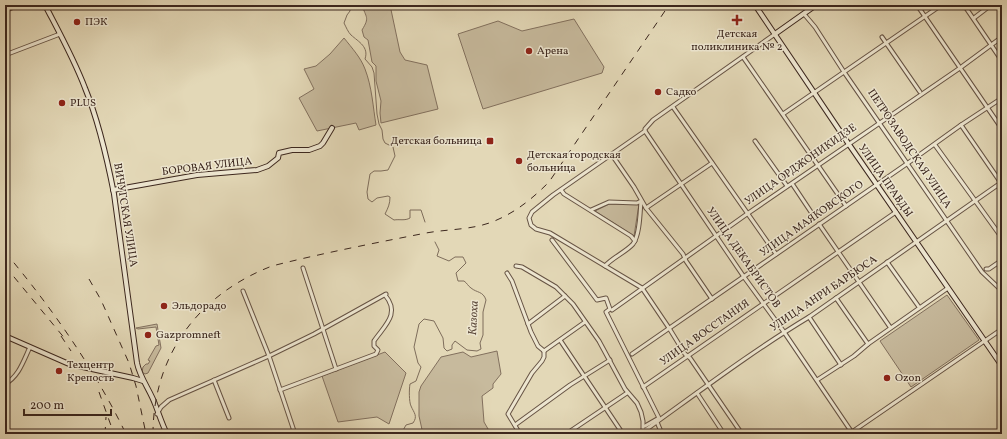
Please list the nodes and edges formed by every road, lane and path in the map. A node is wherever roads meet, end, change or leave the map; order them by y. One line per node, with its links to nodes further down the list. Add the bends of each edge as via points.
1 (18, 5): 9 (street)
2 (45, 5): 13 (street, ВИЧУГСКАЯ УЛИЦА)
3 (755, 5): 14 (street, УЛИЦА ПРАВДЫ)
4 (816, 5): 10 (street)
5 (917, 5): 11 (street)
6 (964, 5): 12 (street)
7 (991, 5): 12 (street)
8 (940, 6): 11 (street)
9 (5, 11)
10 (804, 14): 14 (street); 23 (street, ПЕТРОЗАВОДСКАЯ УЛИЦА)
11 (924, 17): 17 (street); 22 (street)
12 (974, 18): 18 (street)
13 (60, 34): 19 (street); 47 (street, ВИЧУГСКАЯ УЛИЦА, via 88,94)
14 (775, 34): 20 (street); 24 (street, УЛИЦА ПРАВДЫ)
15 (882, 37): 17 (street)
16 (1002, 37): 18 (street, УЛИЦА ОРДЖОНИКИДЗЕ)
17 (886, 43): 23 (street); 25 (street)
18 (991, 45): 21 (street); 22 (street, УЛИЦА ОРДЖОНИКИДЗЕ)
19 (5, 55)
20 (743, 57): 27 (street); 29 (street)
21 (1002, 61)
22 (960, 68): 28 (street); 30 (street, УЛИЦА ОРДЖОНИКИДЗЕ)
23 (844, 72): 24 (street); 30 (street, ПЕТРОЗАВОДСКАЯ УЛИЦА)
24 (814, 92): 29 (street); 36 (street, УЛИЦА ПРАВДЫ)
25 (920, 92)
26 (1002, 98): 28 (street, УЛИЦА МАЯКОВСКОГО)
27 (674, 107): 34 (street, via 649,123); 39 (street)
28 (988, 108): 31 (street, УЛИЦА МАЯКОВСКОГО); 33 (street)
29 (783, 114): 41 (street)
30 (880, 122): 36 (street, УЛИЦА ОРДЖОНИКИДЗЕ); 40 (street, ПЕТРОЗАВОДСКАЯ УЛИЦА)
31 (961, 125): 37 (street, УЛИЦА МАЯКОВСКОГО); 42 (street)
32 (332, 128): 47 (street, БОРОВАЯ УЛИЦА, via 320,146 309,150 279,153 278,158 268,166 257,170 197,175)
33 (1002, 129)
34 (645, 131): 38 (street); 43 (street, УЛИЦА ДЕКАБРИСТОВ)
35 (755, 141): 46 (street)
36 (848, 143): 41 (street, УЛИЦА ОРДЖОНИКИДЗЕ); 45 (street, УЛИЦА ПРАВДЫ)
37 (935, 145): 40 (street, УЛИЦА МАЯКОВСКОГО); 50 (street)
38 (612, 155): 48 (street); 49 (street)
39 (712, 163): 43 (street); 56 (street)
40 (908, 163): 45 (street, УЛИЦА МАЯКОВСКОГО); 57 (street, ПЕТРОЗАВОДСКАЯ УЛИЦА)
41 (818, 164): 46 (street, УЛИЦА ОРДЖОНИКИДЗЕ); 51 (street)
42 (1002, 183): 50 (street, УЛИЦА АНРИ БАРБЮСА)
43 (681, 184): 52 (street); 59 (street, УЛИЦА ДЕКАБРИСТОВ)
44 (793, 185): 54 (street)
45 (877, 185): 51 (street, УЛИЦА МАЯКОВСКОГО); 55 (street, УЛИЦА ПРАВДЫ)
46 (787, 186): 56 (street, УЛИЦА ОРДЖОНИКИДЗЕ)
47 (113, 190): 110 (street, ВИЧУГСКАЯ УЛИЦА, via 136,359)
48 (562, 190): 53 (street, via 564,194); 70 (street, via 532,212 529,221 536,230 550,233)
49 (642, 200): 52 (street); 53 (street, via 609,202); 62 (street)
50 (975, 200): 57 (street, УЛИЦА АНРИ БАРБЮСА); 60 (street)
51 (846, 206): 58 (street, УЛИЦА МАЯКОВСКОГО)
52 (646, 208): 66 (street)
53 (591, 210): 62 (street)
54 (811, 212)
55 (896, 212): 63 (street, УЛИЦА ПРАВДЫ); 64 (street, УЛИЦА ВОССТАНИЯ)
56 (747, 214): 59 (street, УЛИЦА ОРДЖОНИКИДЗЕ); 65 (street)
57 (947, 220): 63 (street, УЛИЦА АНРИ БАРБЮСА); 79 (street, ПЕТРОЗАВОДСКАЯ УЛИЦА, via 982,272)
58 (819, 224): 64 (street); 65 (street, УЛИЦА МАЯКОВСКОГО)
59 (716, 235): 66 (street, УЛИЦА ОРДЖОНИКИДЗЕ); 74 (street, УЛИЦА ДЕКАБРИСТОВ)
60 (1002, 238)
61 (552, 240): 113 (street, via 597,300 606,298 610,309 606,312)
62 (635, 241): 70 (street)
63 (916, 241): 68 (street, УЛИЦА АНРИ БАРБЮСА); 77 (street, УЛИЦА ПРАВДЫ)
64 (838, 252): 75 (street); 83 (street, УЛИЦА ВОССТАНИЯ)
65 (776, 254): 74 (street, УЛИЦА МАЯКОВСКОГО)
66 (685, 258): 76 (street, УЛИЦА ОРДЖОНИКИДЗЕ); 82 (street)
67 (1002, 260): 72 (street)
68 (887, 262): 75 (street, УЛИЦА АНРИ БАРБЮСА); 84 (street)
69 (516, 266): 80 (street, via 556,287)
70 (605, 266): 76 (street)
71 (304, 268): 91 (street)
72 (986, 269)
73 (507, 273): 88 (street)
74 (744, 277): 82 (street, УЛИЦА МАЯКОВСКОГО); 83 (street, УЛИЦА ДЕКАБРИСТОВ)
75 (859, 282): 81 (street, УЛИЦА АНРИ БАРБЮСА); 89 (street)
76 (642, 288): 85 (street, УЛИЦА ОРДЖОНИКИДЗЕ); 90 (street)
77 (948, 288): 84 (street); 96 (street, УЛИЦА ПРАВДЫ)
78 (243, 291): 101 (street)
79 (1002, 291)
80 (566, 296): 87 (street); 88 (street)
81 (836, 298): 86 (street, УЛИЦА АНРИ БАРБЮСА); 97 (street)
82 (712, 299): 90 (street, УЛИЦА МАЯКОВСКОГО)
83 (763, 303): 93 (street, УЛИЦА ДЕКАБРИСТОВ); 102 (street, УЛИЦА ВОССТАНИЯ)
84 (919, 307): 89 (street)
85 (612, 310)
86 (809, 317): 93 (street, УЛИЦА АНРИ БАРБЮСА); 104 (street)
87 (585, 322): 95 (street); 103 (street)
88 (528, 324): 99 (street, via 535,342)
89 (890, 327): 97 (street)
90 (669, 328): 100 (street, УЛИЦА МАЯКОВСКОГО); 102 (street)
91 (323, 329): 101 (street); 106 (street); 106 (street, via 386,295 390,301 388,324 374,341 377,352)
92 (1002, 329): 96 (street)
93 (784, 332): 109 (street, УЛИЦА ДЕКАБРИСТОВ); 112 (street, УЛИЦА АНРИ БАРБЮСА)
94 (5, 336): 98 (street)
95 (560, 340): 99 (street); 107 (street)
96 (985, 341): 105 (street, УЛИЦА ПРАВДЫ); 124 (street)
97 (868, 344): 104 (street)
98 (30, 347): 110 (street, via 69,364); 111 (street, via 18,373)
99 (544, 351): 121 (street, via 542,361 508,413)
100 (632, 354)
101 (269, 356): 108 (street); 114 (street)
102 (688, 356): 112 (street); 113 (street, УЛИЦА ВОССТАНИЯ)
103 (610, 360): 107 (street); 115 (street)
104 (841, 364): 109 (street)
105 (1002, 366)
106 (336, 369): 114 (street)
107 (584, 376): 117 (street); 121 (street)
108 (214, 380): 118 (street, via 169,400); 119 (street)
109 (817, 380): 124 (street, УЛИЦА ДЕКАБРИСТОВ)
110 (143, 381): 118 (street, ВИЧУГСКАЯ УЛИЦА, via 155,404)
111 (5, 384)
112 (708, 385): 116 (street, УЛИЦА АНРИ БАРБЮСА); 132 (street)
113 (643, 387): 122 (street, via 659,418)
114 (280, 390): 126 (street)
115 (627, 393): 117 (street); 123 (street, via 635,399 641,412)
116 (697, 393): 120 (street, УЛИЦА АНРИ БАРБЮСА); 131 (street)
117 (604, 408): 128 (street); 129 (street)
118 (157, 414): 125 (street, ВИЧУГСКАЯ УЛИЦА)
119 (229, 418)
120 (657, 422): 123 (street, УЛИЦА АНРИ БАРБЮСА); 130 (street)
121 (515, 425): 127 (street)
122 (645, 426)
123 (641, 433)
124 (852, 433)
125 (167, 434)
126 (295, 434)
127 (520, 434)
128 (566, 434)
129 (623, 434)
130 (662, 434)
131 (724, 434)
132 (742, 434)

